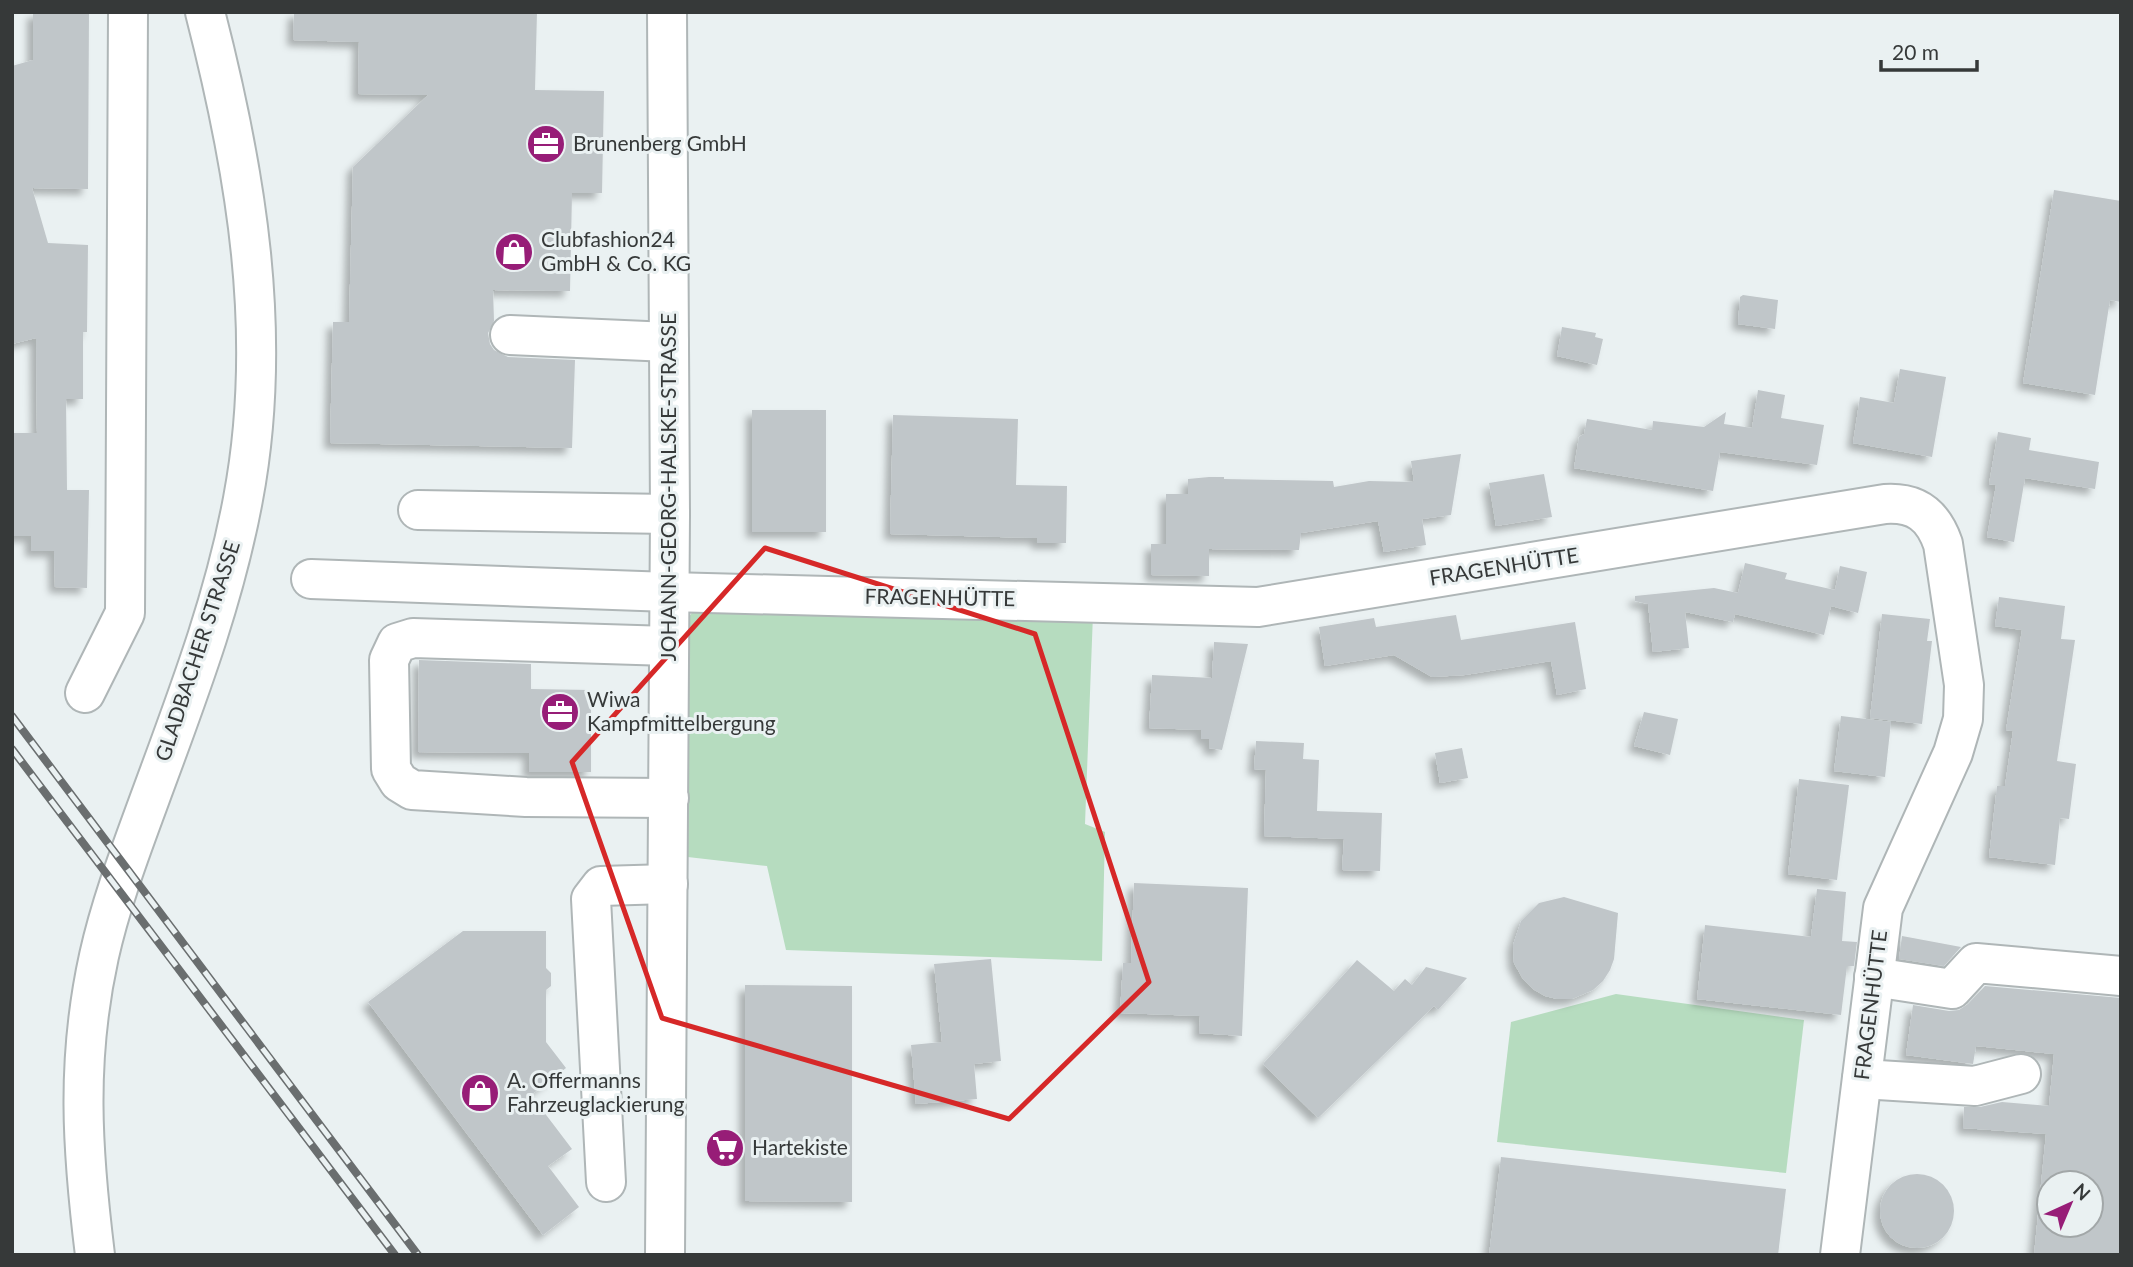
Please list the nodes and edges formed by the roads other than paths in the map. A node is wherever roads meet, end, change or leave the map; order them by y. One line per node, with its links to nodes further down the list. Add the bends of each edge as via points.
1 (128, 12): 11 (street, via 125,612)
2 (205, 12): 19 (street, GLADBACHER STRASSE, via 230,115 252,248 256,327 250,452 237,529 214,616 99,954 82,1071 85,1179)
3 (667, 12): 5 (street, JOHANN-GEORG-HALSKE-STRASSE)
4 (510, 335): 5 (street)
5 (668, 342): 7 (street, JOHANN-GEORG-HALSKE-STRASSE)
6 (418, 510): 7 (street)
7 (670, 514): 9 (street, JOHANN-GEORG-HALSKE-STRASSE)
8 (312, 579): 9 (street, FRAGENHÜTTE)
9 (669, 593): 10 (street, JOHANN-GEORG-HALSKE-STRASSE); 14 (street, FRAGENHÜTTE, via 1258,607 1885,504 1906,505 1926,513 1943,544 1965,701 1953,752 1883,908)
10 (669, 646): 12 (street, JOHANN-GEORG-HALSKE-STRASSE); 12 (street, via 413,638 397,643 389,660 391,769 399,782 412,790)
11 (85, 693)
12 (669, 798): 13 (street, JOHANN-GEORG-HALSKE-STRASSE)
13 (668, 884): 18 (street, via 601,886 591,899); 20 (street, JOHANN-GEORG-HALSKE-STRASSE)
14 (1876, 962): 15 (street, via 1952,989 1976,963); 17 (street, FRAGENHÜTTE)
15 (2121, 976)
16 (2021, 1074): 17 (street, via 1975,1086)
17 (1862, 1079): 21 (street, FRAGENHÜTTE)
18 (606, 1182)
19 (95, 1255)
20 (665, 1255)
21 (1840, 1255)

